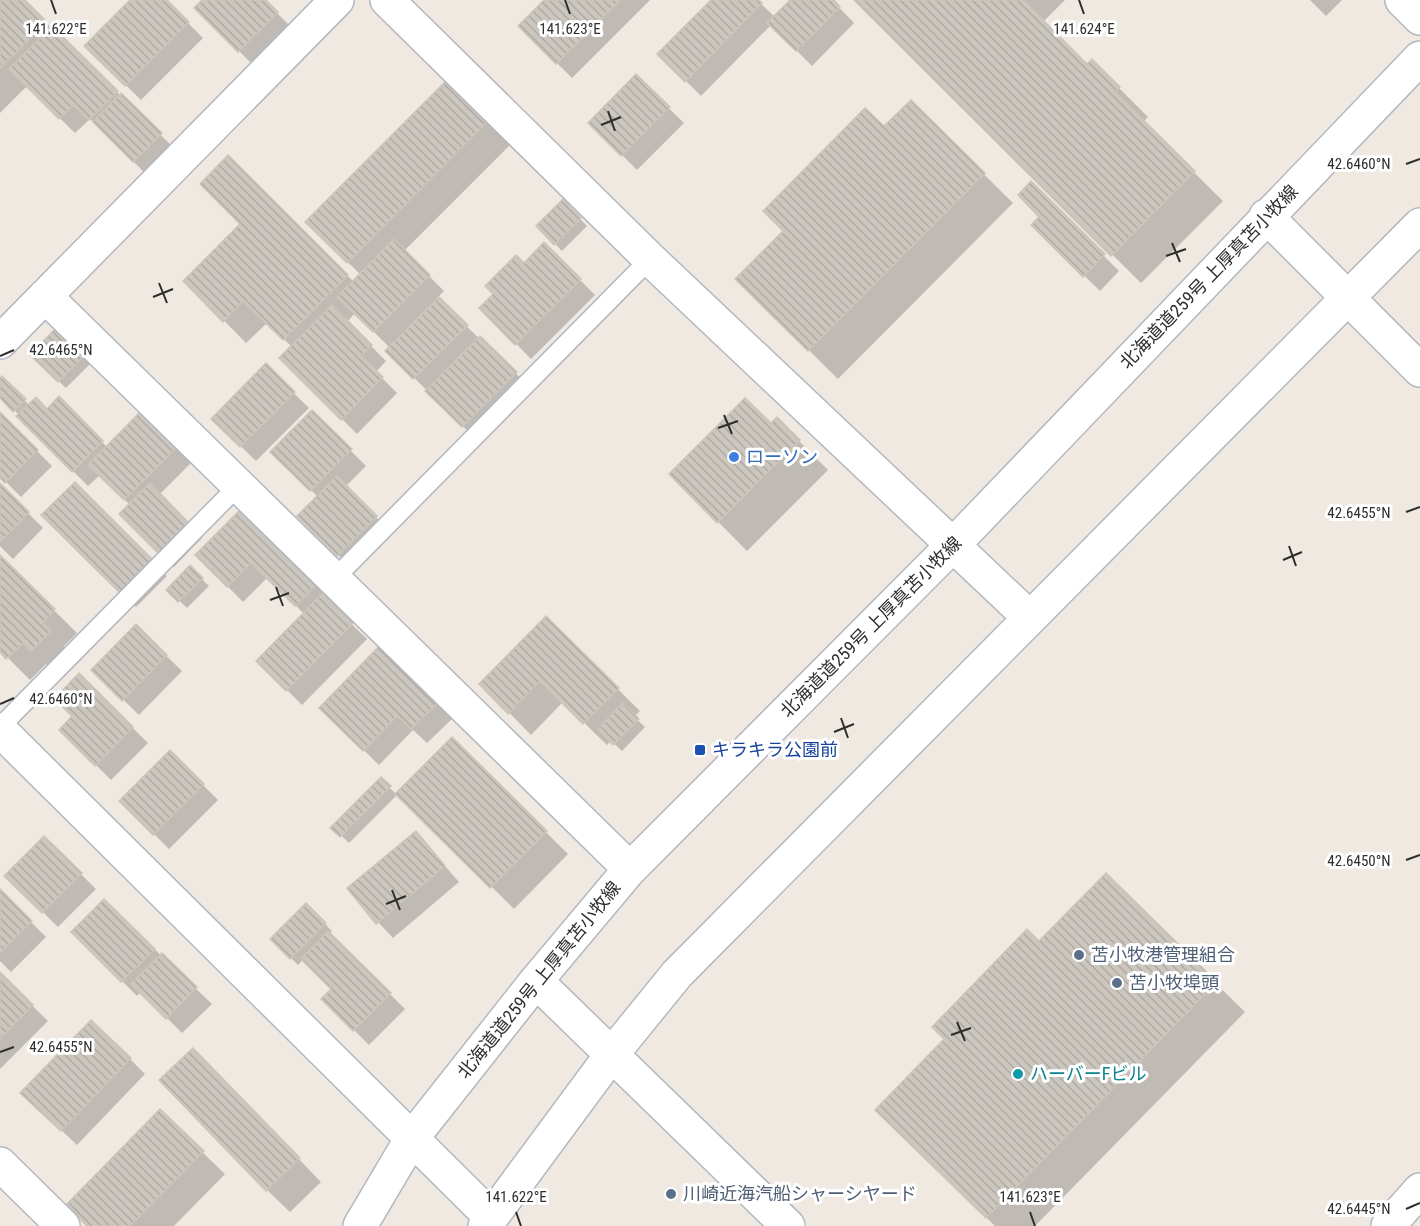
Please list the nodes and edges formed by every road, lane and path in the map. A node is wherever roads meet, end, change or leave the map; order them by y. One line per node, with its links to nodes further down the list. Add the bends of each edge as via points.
1 (337, 0): 9 (street)
2 (387, 0): 8 (street)
3 (1402, 0): 4 (street)
4 (1420, 18)
5 (1420, 58): 6 (street, 北海道道259号 上厚真苫小牧線)
6 (1266, 216): 10 (street); 14 (street, 北海道道259号 上厚真苫小牧線)
7 (1420, 225): 10 (street)
8 (650, 258): 14 (street); 15 (lane)
9 (45, 296): 11 (street); 13 (street)
10 (1349, 298): 12 (street); 16 (street)
11 (0, 342)
12 (1420, 369)
13 (239, 485): 15 (street); 17 (lane)
14 (953, 545): 16 (street); 18 (street, 北海道道259号 上厚真苫小牧線)
15 (334, 579): 18 (street)
16 (1030, 618): 20 (street, via 676,974)
17 (0, 729): 21 (street)
18 (630, 869): 19 (street, 北海道道259号 上厚真苫小牧線)
19 (536, 981): 20 (street); 21 (street, 北海道道259号 上厚真苫小牧線)
20 (612, 1054): 24 (street); 27 (street)
21 (412, 1138): 24 (street); 26 (street, 北海道道259号 上厚真苫小牧線)
22 (0, 1164): 25 (street)
23 (1420, 1190): 28 (street)
24 (488, 1221)
25 (63, 1226)
26 (360, 1226)
27 (788, 1226)
28 (1388, 1226)

